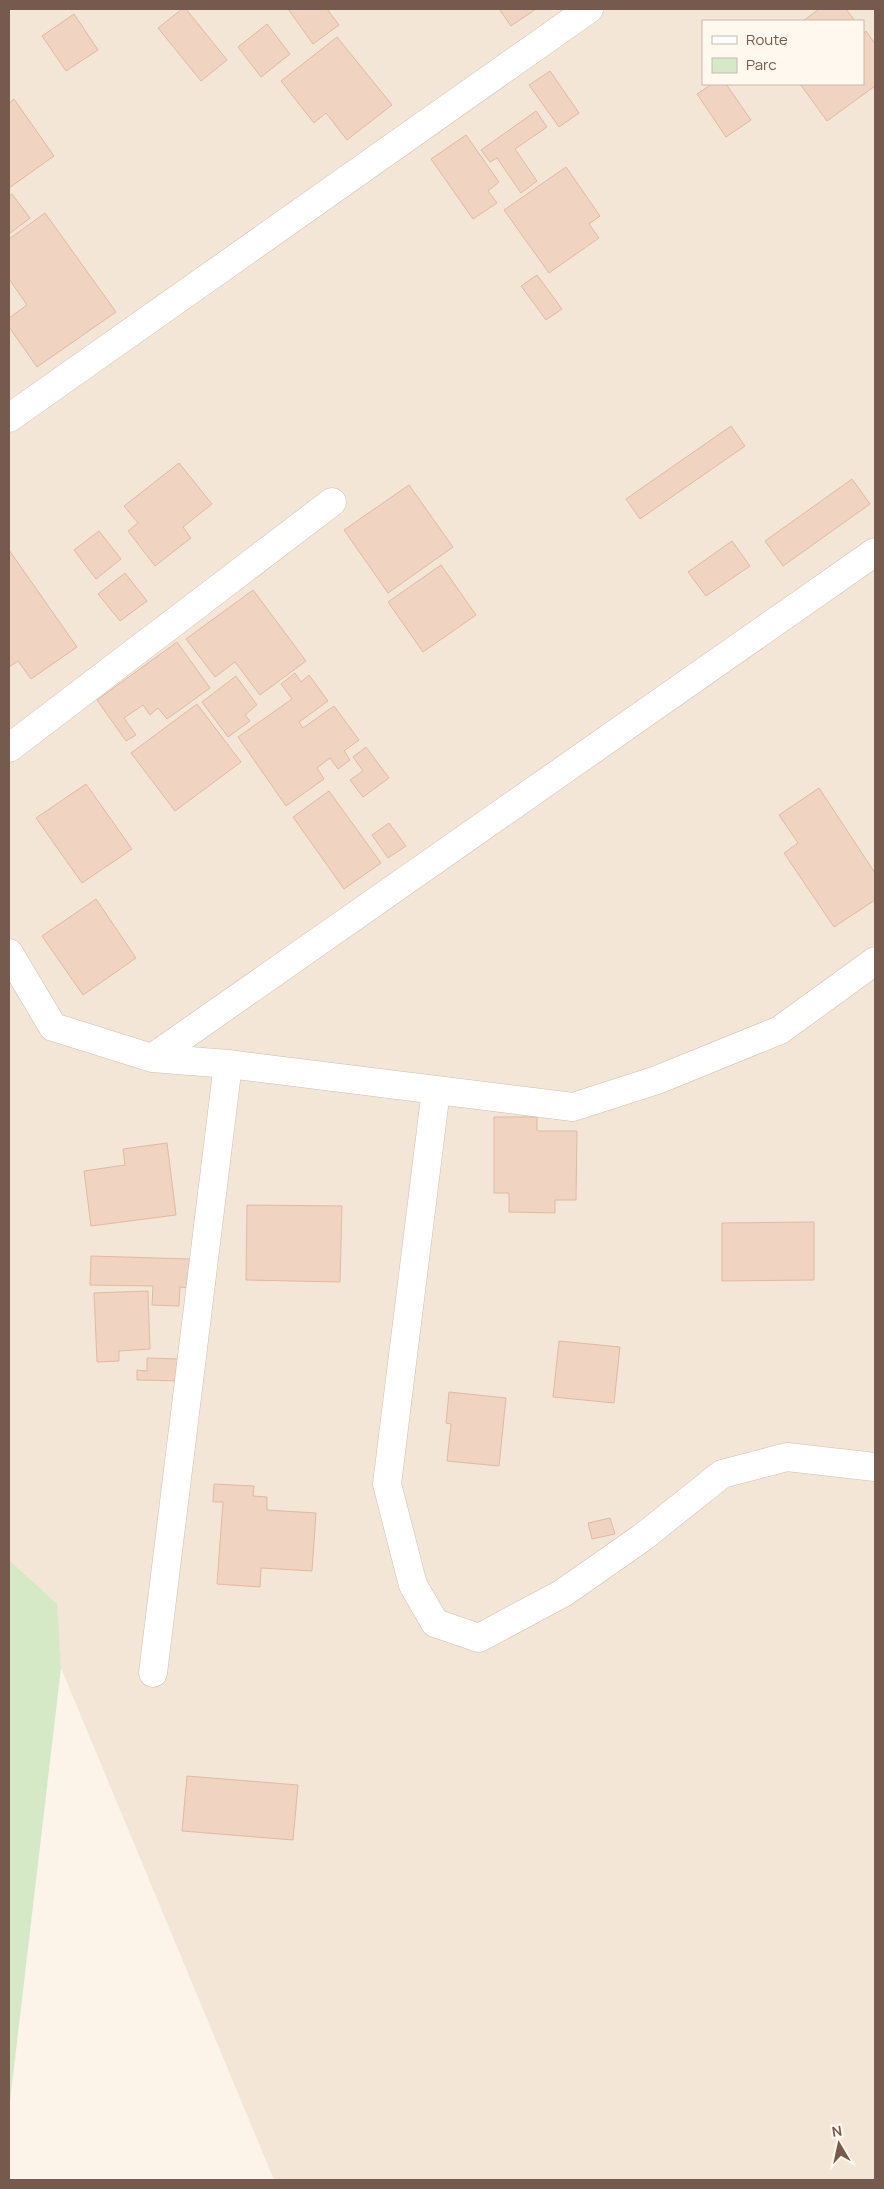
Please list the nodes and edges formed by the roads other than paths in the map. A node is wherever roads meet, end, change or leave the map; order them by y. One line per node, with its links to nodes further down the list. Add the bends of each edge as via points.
1 (589, 9): 2 (street)
2 (9, 418)
3 (332, 502): 5 (street)
4 (875, 552): 8 (street)
5 (9, 748)
6 (9, 953): 8 (street, via 53,1027)
7 (875, 960): 10 (street, via 780,1030 657,1080 574,1107)
8 (152, 1058): 9 (street)
9 (228, 1064): 10 (street); 12 (street)
10 (436, 1090): 11 (street, via 387,1484 413,1585 435,1623 479,1638 563,1592 643,1537 722,1474 787,1457)
11 (875, 1467)
12 (153, 1673)

